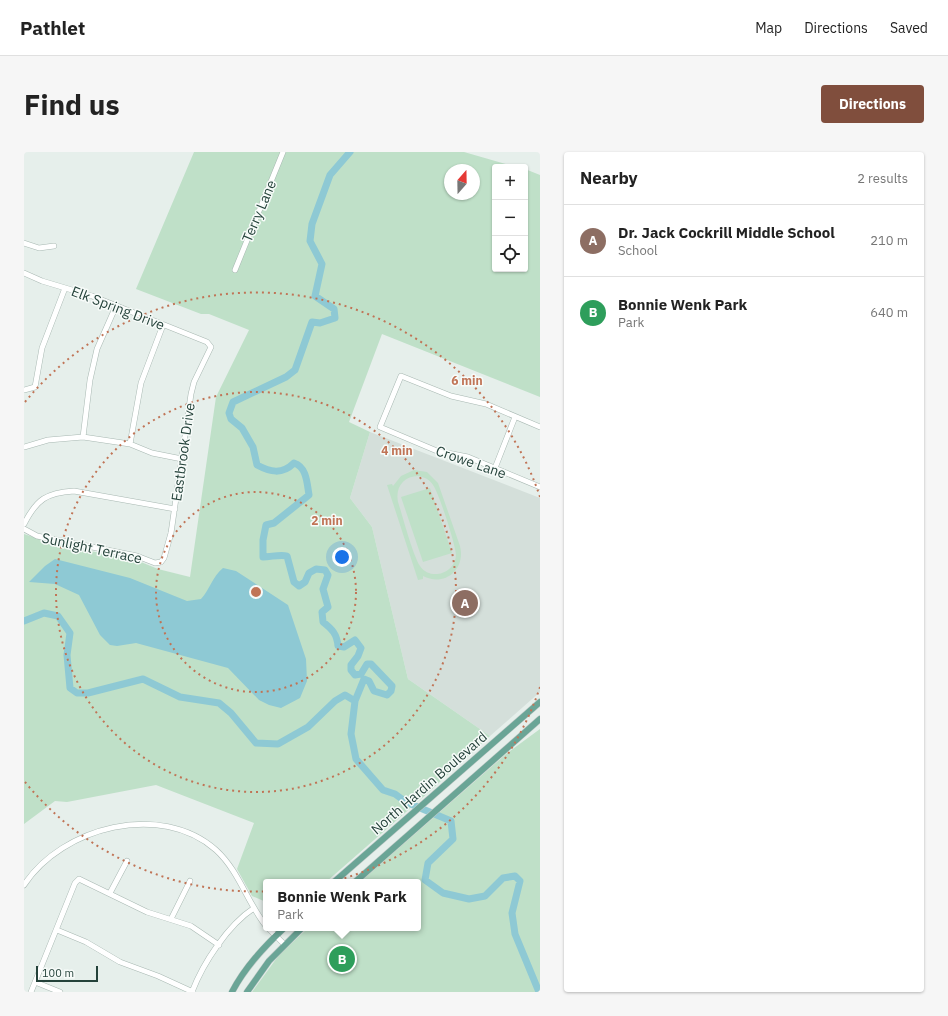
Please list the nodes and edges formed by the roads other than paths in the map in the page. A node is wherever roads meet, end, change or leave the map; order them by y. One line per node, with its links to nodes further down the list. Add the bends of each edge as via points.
1 (283, 152): 4 (street, Terry Lane)
2 (24, 243): 3 (street, via 39,248)
3 (54, 246)
4 (235, 270)
5 (24, 273): 6 (street, Elk Spring Drive)
6 (65, 288): 7 (street, Elk Spring Drive); 10 (street, via 42,348 35,387)
7 (116, 306): 8 (street, Elk Spring Drive); 13 (street, via 97,349 90,380)
8 (163, 326): 9 (street, Elk Spring Drive); 14 (street, via 141,383)
9 (211, 345): 16 (street, Eastbrook Drive, via 193,388)
10 (24, 390)
11 (515, 417): 12 (street); 17 (street); 17 (street, Crowe Lane, via 486,404 451,396 401,376 380,427 437,451 468,458)
12 (540, 428)
13 (83, 437): 14 (street); 15 (street, via 48,440)
14 (130, 444): 16 (street, via 152,453)
15 (24, 447)
16 (182, 459): 19 (street, Eastbrook Drive)
17 (495, 468): 18 (street, Crowe Lane)
18 (540, 487)
19 (175, 509): 20 (street, via 74,491 61,492 40,501); 22 (street, Eastbrook Drive, via 171,533)
20 (24, 524)
21 (24, 529): 22 (street, Sunlight Terrace, via 37,536)
22 (161, 562)
23 (540, 702): 26 (main road, North Hardin Boulevard)
24 (540, 719): 27 (main road, North Hardin Boulevard)
25 (127, 861): 30 (street)
26 (337, 879)
27 (357, 879)
28 (190, 881): 32 (street)
29 (24, 885): 31 (street, via 47,859 80,838 131,825 160,824 194,835 217,851 235,873)
30 (110, 893): 32 (street, via 147,912); 34 (street, via 80,879 75,883)
31 (254, 908): 33 (street); 40 (street, via 245,914)
32 (171, 919): 40 (street, via 197,929)
33 (263, 922)
34 (57, 930): 41 (street); 44 (street, via 86,942 120,962)
35 (271, 931): 38 (street)
36 (281, 931): 38 (main road)
37 (299, 931): 39 (main road)
38 (276, 936): 39 (street); 45 (main road, via 253,960)
39 (284, 944): 46 (main road)
40 (219, 945): 44 (street, via 201,972)
41 (35, 982): 42 (street); 43 (street)
42 (31, 992)
43 (60, 992)
44 (192, 992)
45 (232, 992)
46 (247, 992)

